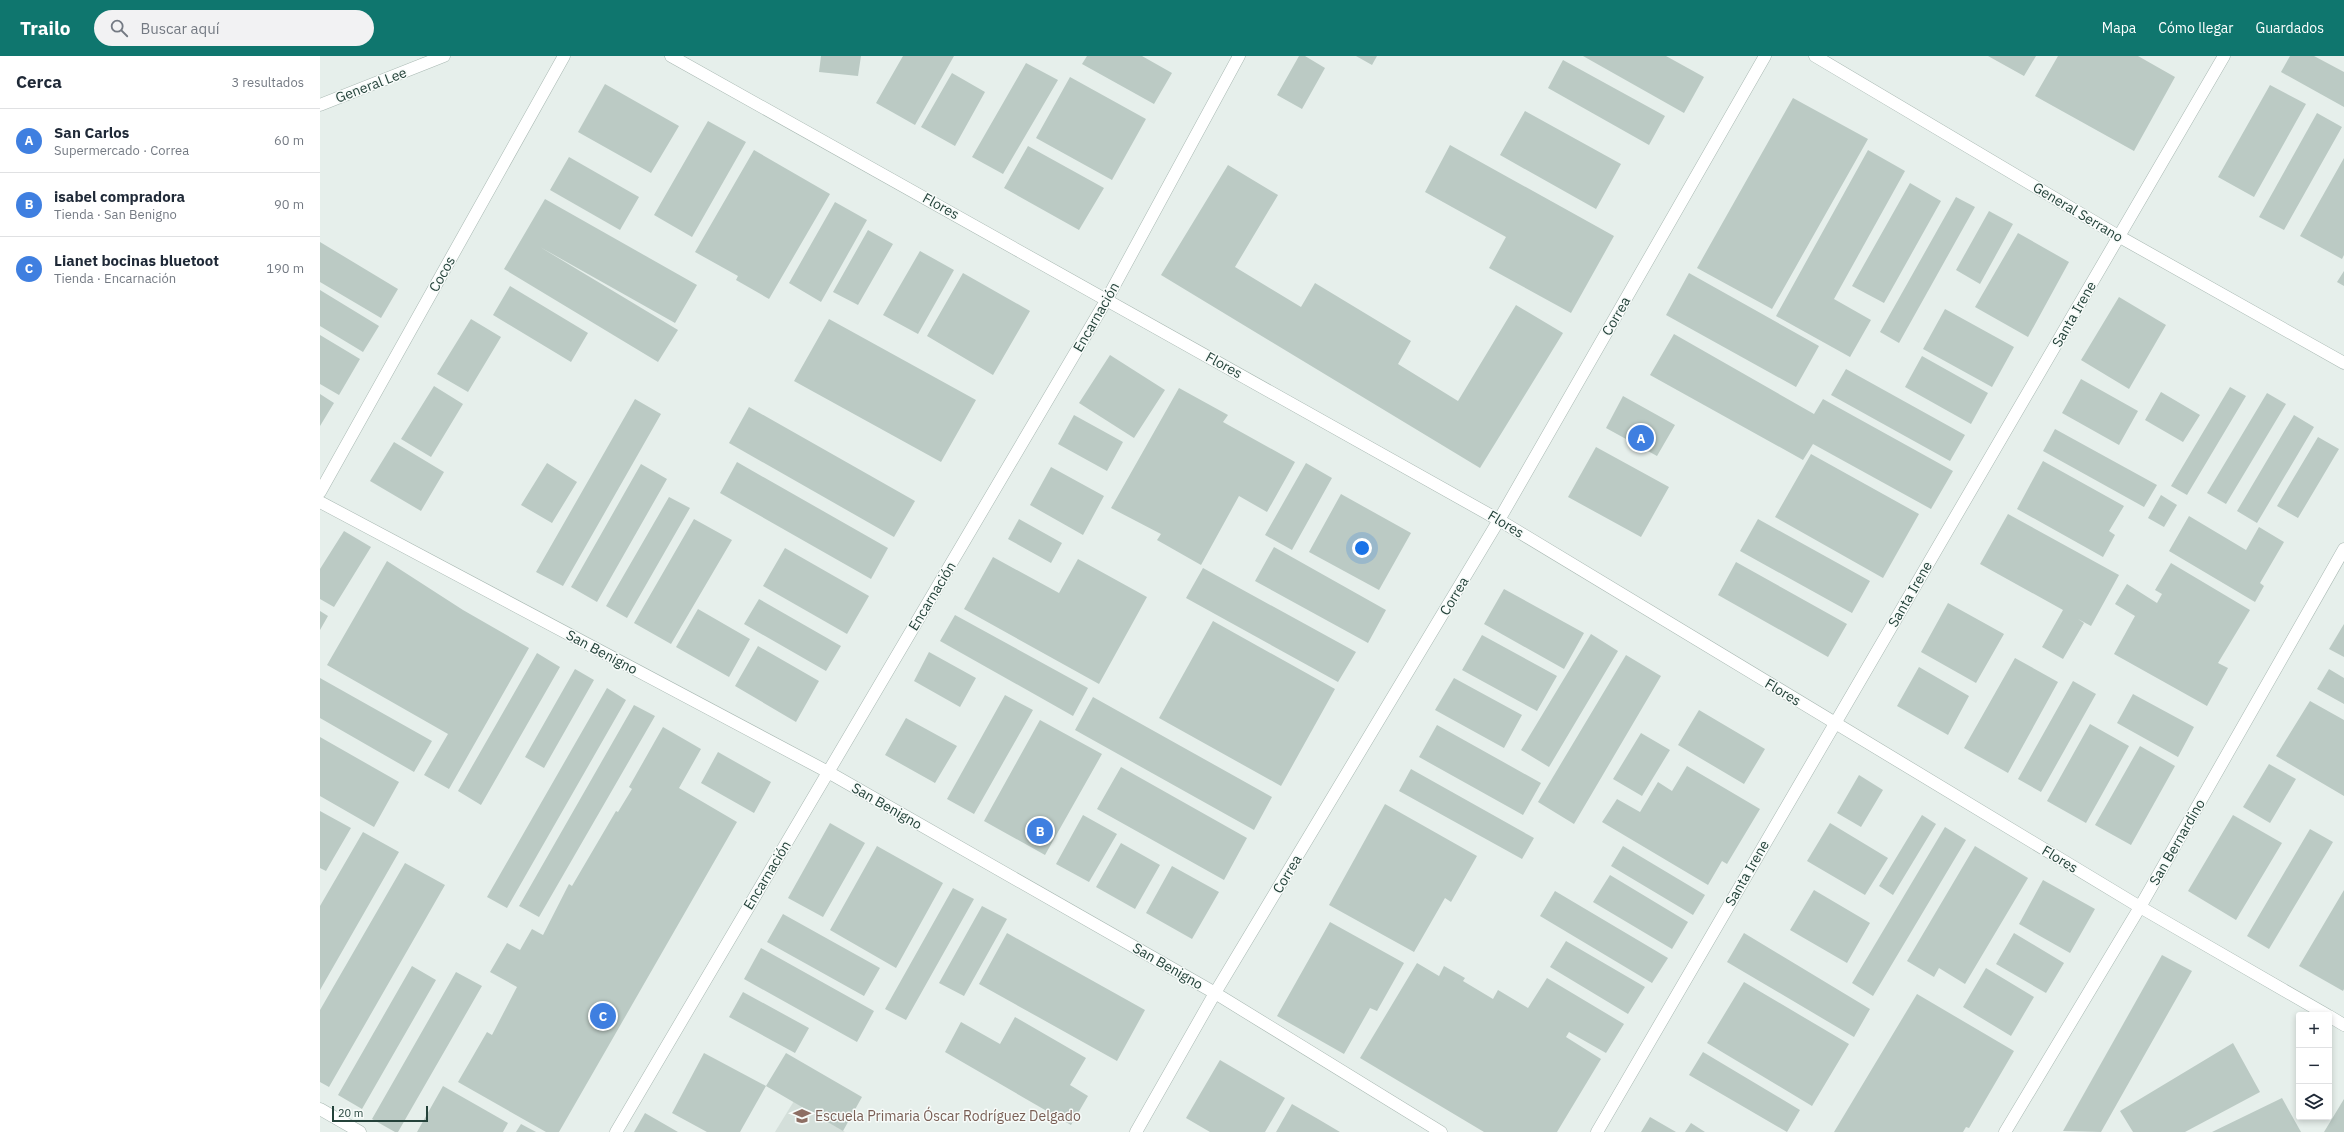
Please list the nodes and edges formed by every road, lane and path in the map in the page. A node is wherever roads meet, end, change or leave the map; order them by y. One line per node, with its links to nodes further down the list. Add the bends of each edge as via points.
1 (444, 56): 8 (street, General Lee)
2 (564, 56): 12 (street, Cocos)
3 (671, 56): 10 (street, Flores)
4 (1240, 56): 10 (street, Encarnación)
5 (1765, 56): 14 (street, Correa)
6 (1815, 56): 9 (street, General Serrano)
7 (2224, 56): 9 (street, Santa Irene)
8 (320, 105)
9 (2120, 237): 11 (street, General Serrano); 16 (street, Santa Irene)
10 (1107, 299): 14 (street, Flores); 17 (street, Encarnación)
11 (2344, 363)
12 (320, 492)
13 (320, 502): 17 (street, San Benigno)
14 (1499, 520): 16 (street, Flores); 19 (street, Correa)
15 (2344, 549): 18 (street, San Bernardino)
16 (1834, 722): 18 (street, Flores); 28 (street, Santa Irene)
17 (828, 772): 19 (street, San Benigno); 25 (street, Encarnación)
18 (2140, 907): 20 (street, Flores); 29 (street, San Bernardino)
19 (1215, 993): 26 (street, Correa); 27 (street, San Benigno)
20 (2321, 1012)
21 (2332, 1018): 22 (street, Flores)
22 (2344, 1025)
23 (320, 1109): 24 (street)
24 (360, 1132)
25 (616, 1132)
26 (1136, 1132)
27 (1441, 1132)
28 (1597, 1132)
29 (2005, 1132)

